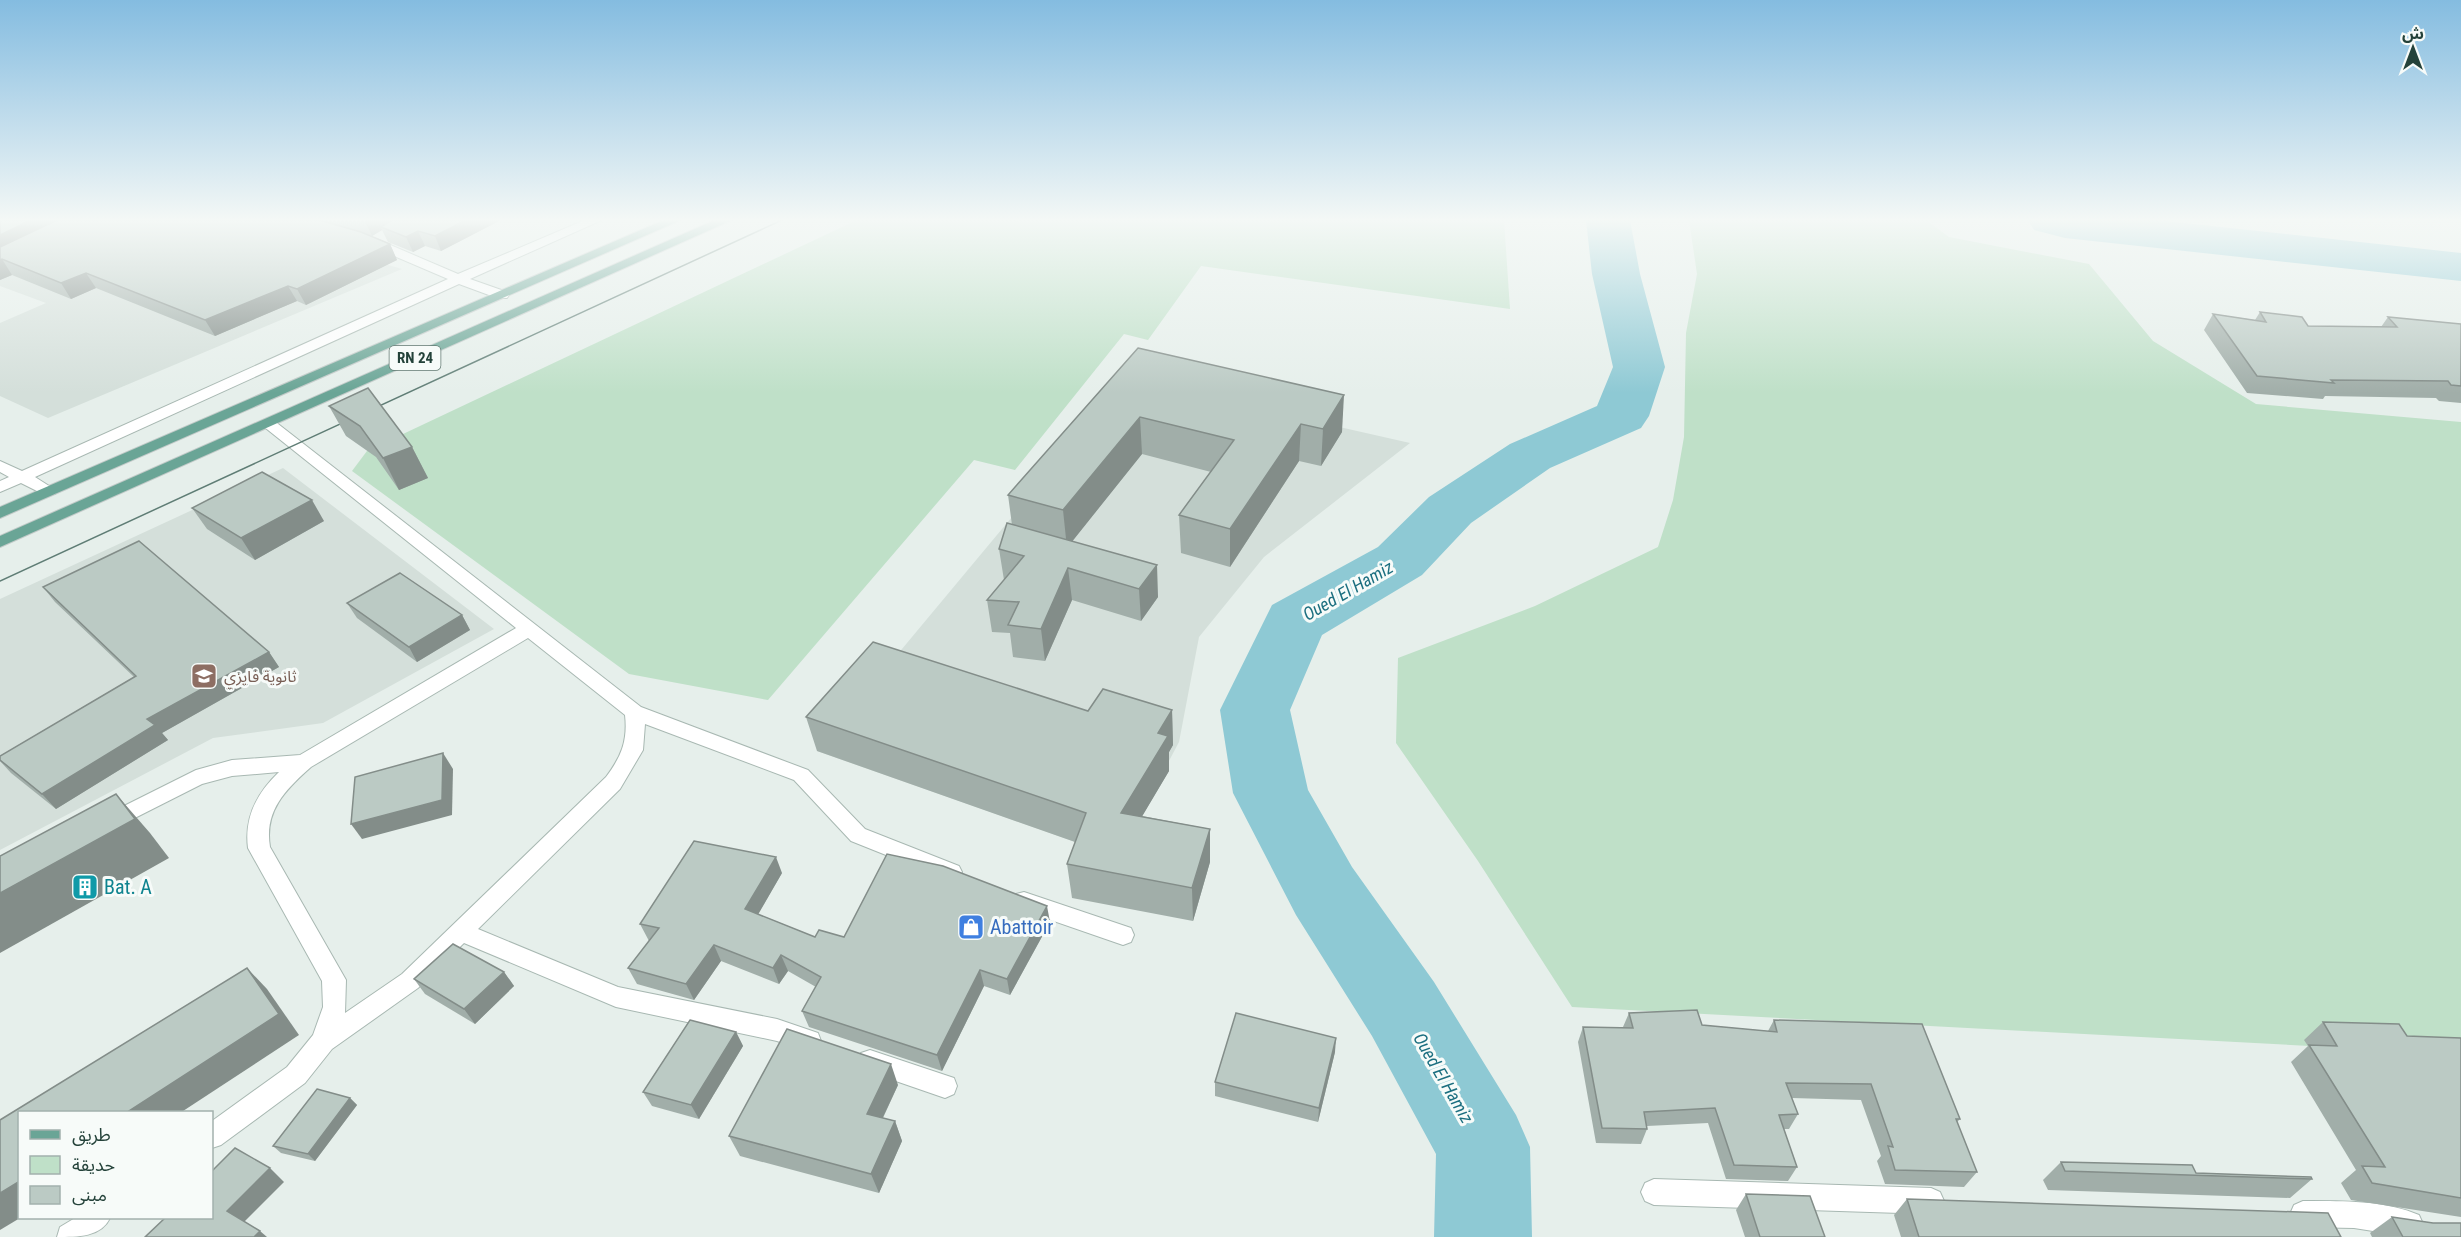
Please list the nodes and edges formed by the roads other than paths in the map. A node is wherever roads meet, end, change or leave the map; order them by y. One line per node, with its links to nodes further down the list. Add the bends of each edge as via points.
1 (456, 278): 5 (street)
2 (466, 278): 5 (street)
3 (542, 278): 6 (main road, RN 24)
4 (596, 278): 7 (main road, RN 24)
5 (461, 280): 6 (street); 9 (street)
6 (502, 295): 10 (main road, RN 24)
7 (268, 423): 13 (main road, RN 24); 18 (street)
8 (0, 466): 9 (street)
9 (24, 478): 11 (street); 12 (street)
10 (81, 478): 12 (main road, RN 24); 13 (main road)
11 (0, 487)
12 (49, 491): 14 (main road, RN 24)
13 (104, 496): 16 (main road, RN 24)
14 (0, 513)
15 (0, 519): 16 (main road)
16 (16, 535): 17 (main road, RN 24)
17 (0, 542)
18 (529, 629): 19 (street); 20 (street)
19 (634, 712): 22 (street, via 801,775 858,835); 24 (street, via 638,731 632,757 613,783)
20 (304, 762): 21 (street, via 232,768 196,778); 26 (street, via 270,794 260,814 256,835 259,848 334,980 335,1007)
21 (94, 832)
22 (973, 880)
23 (1004, 893): 25 (street)
24 (460, 932): 26 (street, via 410,981); 27 (street, via 616,998 777,1030)
25 (1123, 935)
26 (323, 1041): 28 (street, via 296,1075)
27 (945, 1086)
28 (213, 1135)
29 (1654, 1192): 30 (street)
30 (1951, 1202)
31 (2283, 1213): 33 (street, via 2354,1215)
32 (96, 1219): 34 (street)
33 (2434, 1227)
34 (70, 1237)

